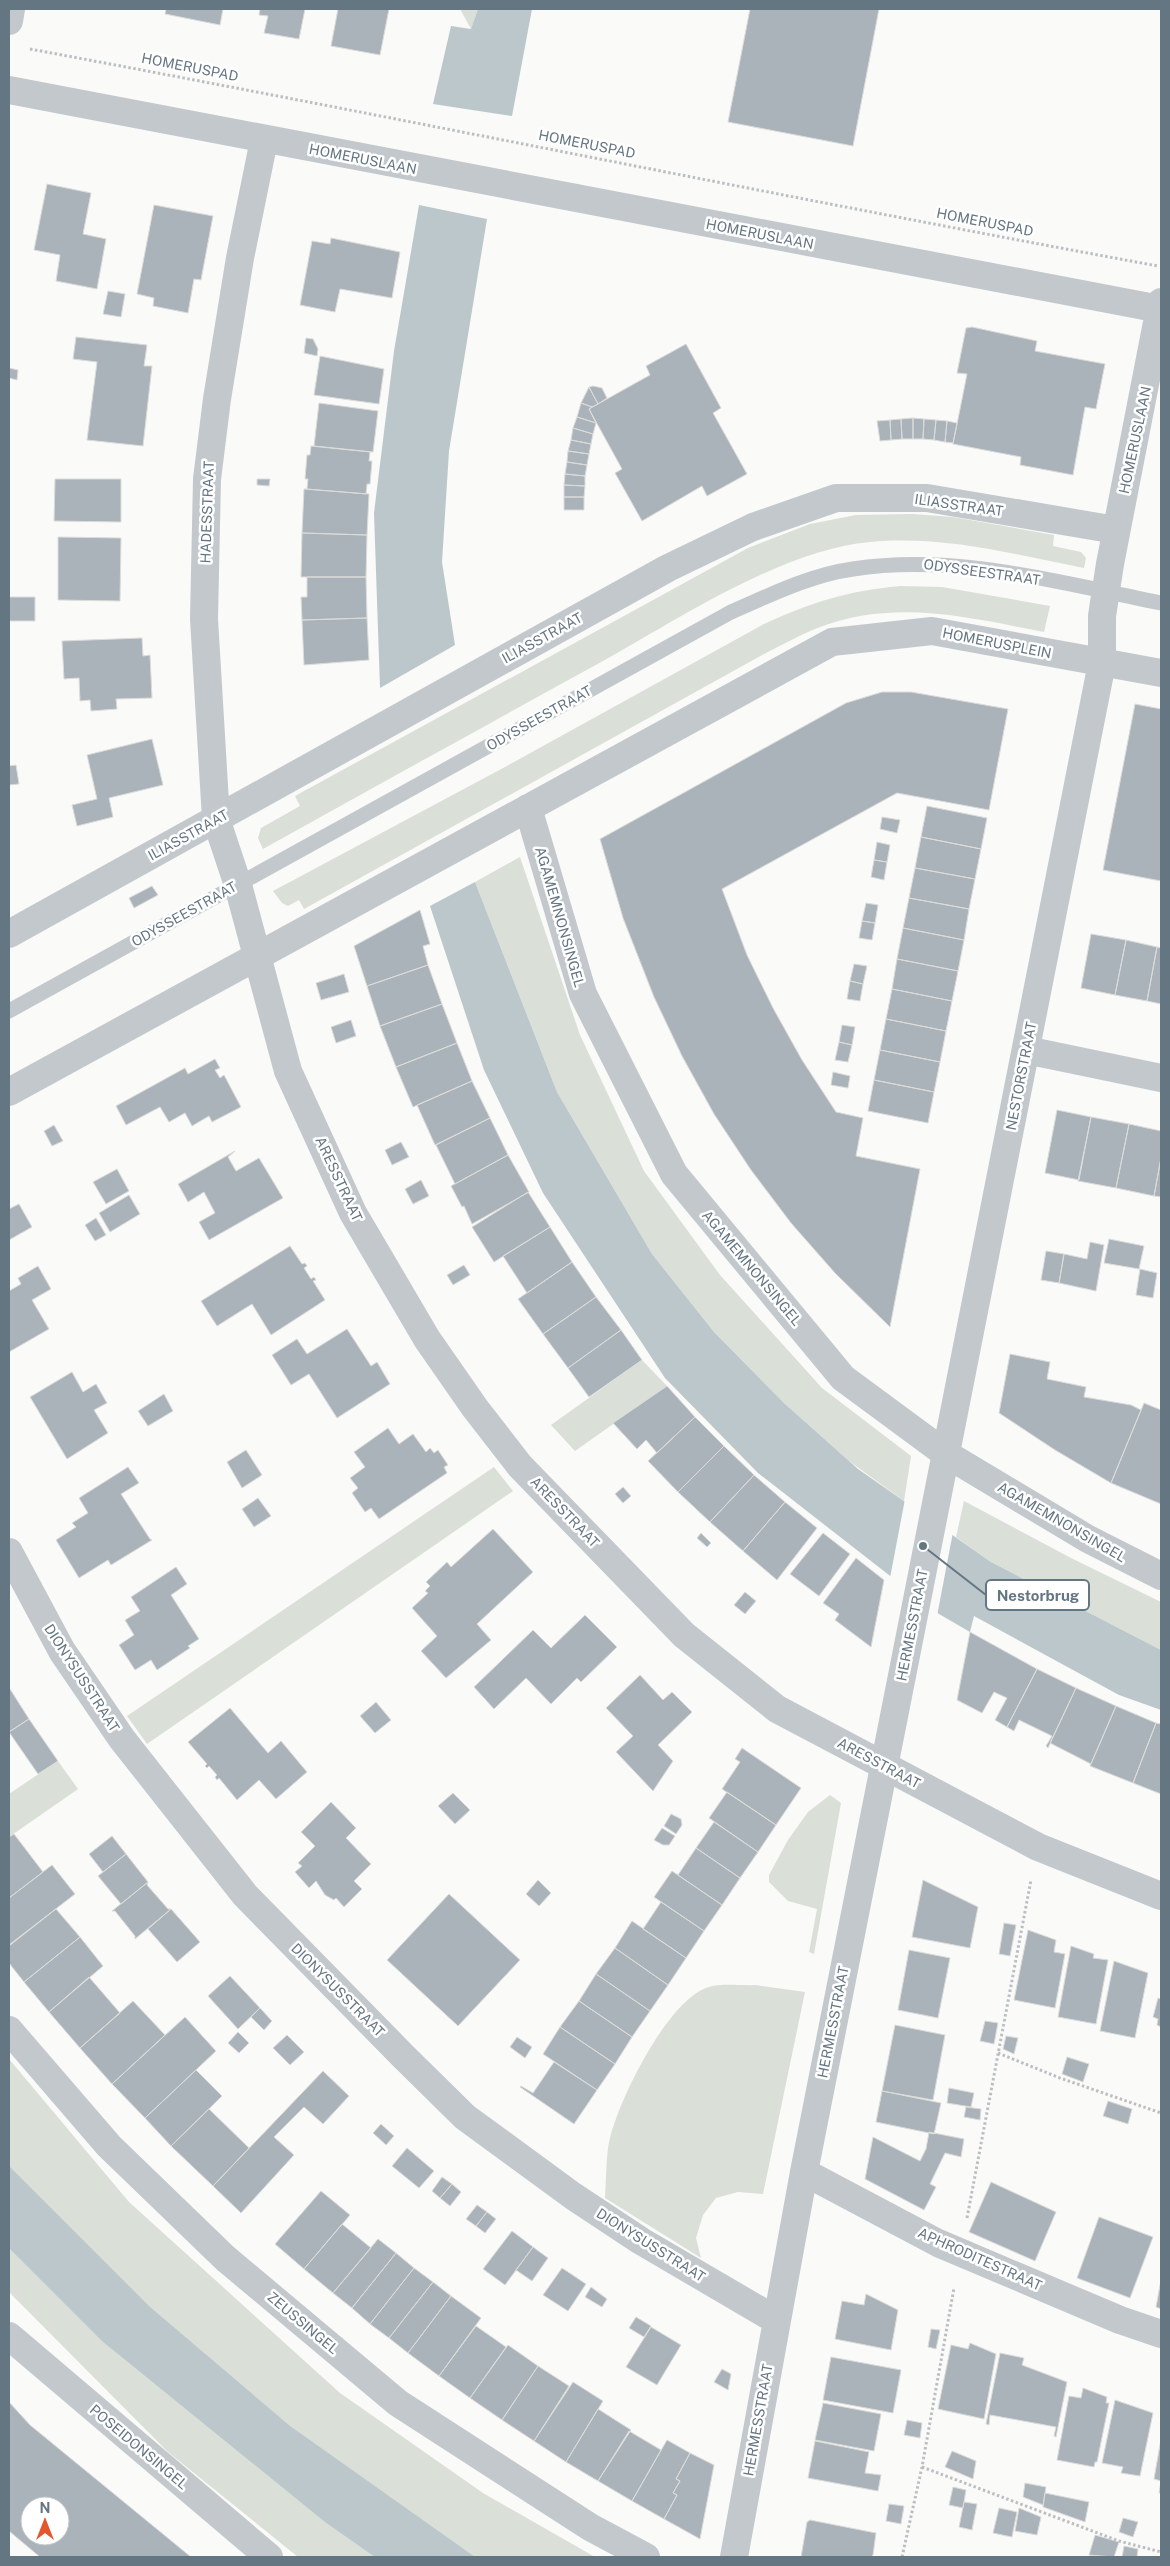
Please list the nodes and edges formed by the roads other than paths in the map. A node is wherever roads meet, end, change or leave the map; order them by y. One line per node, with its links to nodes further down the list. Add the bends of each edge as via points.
1 (11, 9): 2 (street)
2 (9, 21)
3 (9, 90): 4 (street, HOMERUSLAAN)
4 (264, 140): 5 (street, HOMERUSLAAN); 13 (street, HADESSTRAAT, via 238,267 207,478 204,619)
5 (1161, 305): 6 (street, HOMERUSLAAN)
6 (1154, 388): 7 (street, HOMERUSLAAN)
7 (1116, 530): 8 (street, HOMERUSLAAN); 13 (street, ILIASSTRAAT, via 927,498 836,498 754,527 668,568)
8 (1106, 592): 9 (lane, ODYSSEESTRAAT); 10 (street, HOMERUSLAAN, via 1102,616); 14 (lane, ODYSSEESTRAAT, via 937,564 852,569 807,580 731,612)
9 (1161, 603)
10 (1102, 663): 11 (street, HOMERUSPLEIN); 12 (street, HOMERUSPLEIN, via 932,631 832,642); 18 (street, NESTORSTRAAT)
11 (1161, 673)
12 (528, 808): 16 (street); 21 (street, AGAMEMNONSINGEL, via 583,994 674,1174 843,1378)
13 (216, 819): 14 (street, HADESSTRAAT); 15 (street, ILIASSTRAAT)
14 (238, 885): 16 (street, ARESSTRAAT); 17 (lane, ODYSSEESTRAAT)
15 (9, 934)
16 (257, 956): 20 (street); 25 (street, ARESSTRAAT, via 288,1071 353,1213 427,1339 475,1408 520,1466 684,1635 777,1709)
17 (9, 1011)
18 (1026, 1050): 19 (street); 21 (street, NESTORSTRAAT)
19 (1161, 1078)
20 (9, 1092)
21 (946, 1454): 22 (street, NESTORSTRAAT); 24 (street, AGAMEMNONSINGEL, via 1088,1539)
22 (939, 1488): 25 (street, HERMESSTRAAT)
23 (9, 1552): 29 (street, DIONYSUSSTRAAT, via 62,1651 128,1747 244,1895 403,2056 466,2117 573,2196 641,2241)
24 (1161, 1576)
25 (884, 1766): 26 (street, ARESSTRAAT, via 1038,1847); 28 (street, HERMESSTRAAT)
26 (1161, 1896)
27 (9, 2030): 33 (street, ZEUSSINGEL, via 109,2146 225,2258 398,2403 590,2528)
28 (804, 2172): 29 (street, HERMESSTRAAT); 30 (street, APHRODITESTRAAT, via 938,2242 1120,2320)
29 (776, 2320): 34 (street, HERMESSTRAAT)
30 (1161, 2334)
31 (9, 2336): 32 (street, POSEIDONSINGEL)
32 (269, 2557)
33 (646, 2557)
34 (734, 2557)

